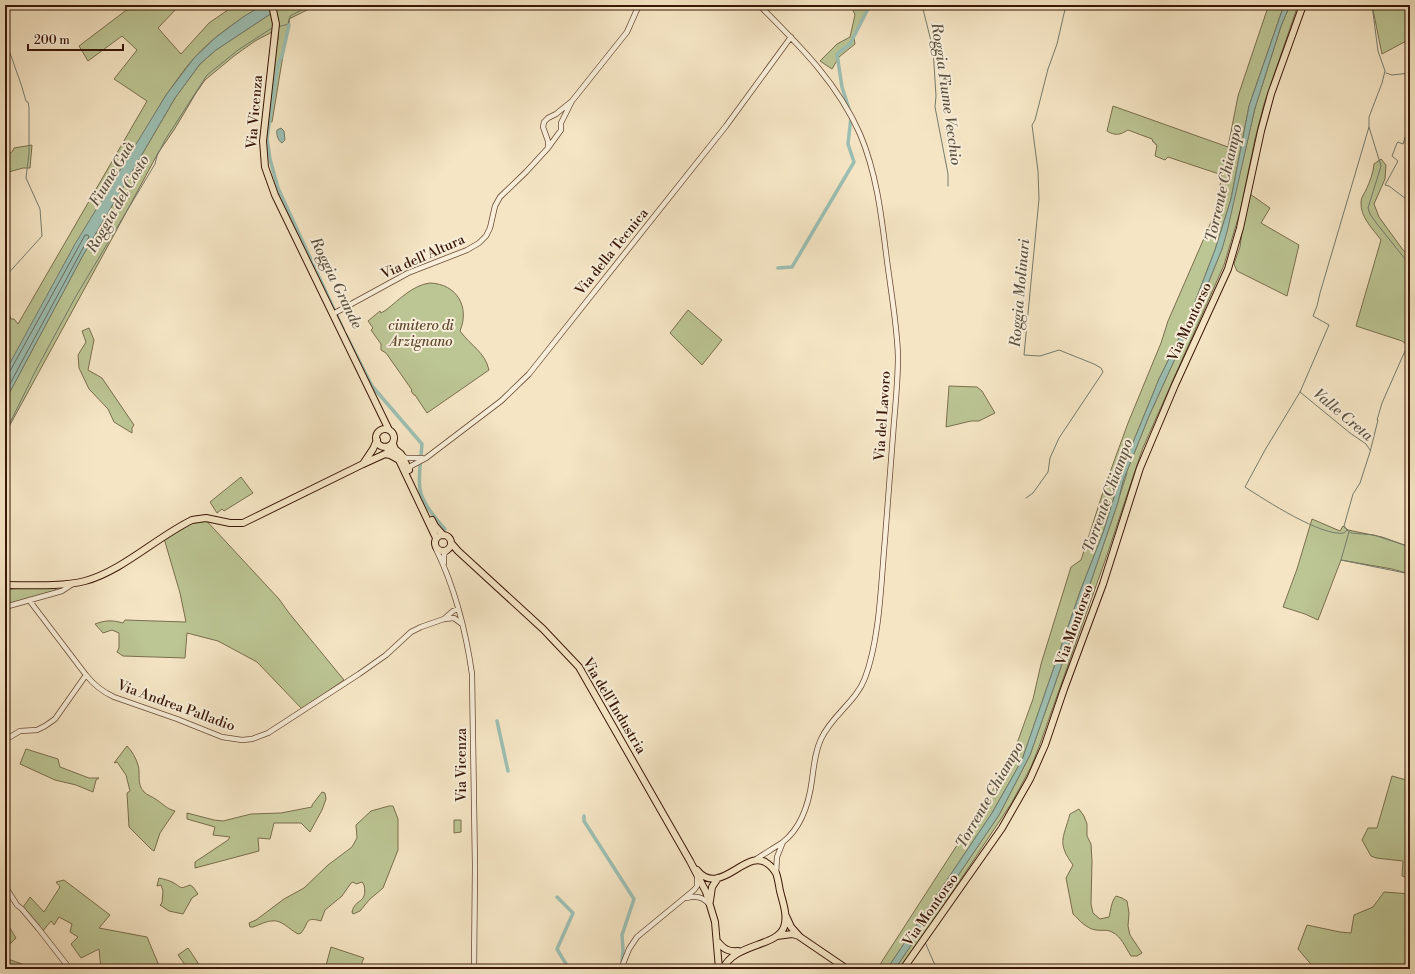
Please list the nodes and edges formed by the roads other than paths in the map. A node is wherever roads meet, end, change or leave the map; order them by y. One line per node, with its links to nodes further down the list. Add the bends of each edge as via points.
1 (272, 5): 12 (main road, Via Vicenza, via 276,33 263,141 265,167 275,195)
2 (639, 5): 6 (street, Via dell'Altura, via 628,32)
3 (760, 5): 5 (street, Via del Lavoro)
4 (1304, 5): 65 (main road, Via Montorso, via 1271,94 1228,269 1143,461 1103,584 1045,745 1030,779 1002,828)
5 (791, 37): 20 (street, Via della Tecnica, via 726,126 528,374 501,401); 45 (street, Via del Lavoro, via 840,97 868,155 880,200 898,356 879,607 870,663 864,682 829,724 822,737 815,753 810,796 803,816)
6 (572, 101): 7 (street, Via dell'Altura); 8 (street, Via dell'Altura)
7 (552, 117): 8 (street, via 558,118); 9 (street, Via dell'Altura, via 546,118 543,123)
8 (561, 123): 10 (street, Via dell'Altura, via 561,130)
9 (546, 133): 10 (street); 11 (street, Via dell'Altura)
10 (556, 135): 11 (street, Via dell'Altura)
11 (548, 148): 12 (street, Via dell'Altura, via 500,197 488,232 476,246 408,273)
12 (332, 314): 13 (main road, Via Vicenza)
13 (380, 413): 14 (main road, Via Vicenza); 15 (main road, Via Vicenza)
14 (388, 430): 15 (main road); 17 (main road, Via Vicenza, via 394,436)
15 (380, 431): 16 (main road, Via Vicenza)
16 (377, 440): 18 (main road, Via Vicenza); 21 (main road)
17 (393, 444): 18 (main road); 19 (main road, Via Vicenza)
18 (383, 447): 19 (main road, Via Vicenza); 21 (main road, via 377,449)
19 (400, 457): 20 (street); 21 (main road, via 385,454); 22 (main road, Via Vicenza); 24 (main road, Via Vicenza)
20 (426, 458): 22 (street, Via della Tecnica, via 416,462)
21 (363, 464): 30 (main road, via 243,523 206,518 192,520 115,567)
22 (409, 470): 23 (main road, Via Vicenza, via 435,526)
23 (443, 535): 24 (main road); 25 (main road, Via Vicenza, via 449,538)
24 (436, 538): 26 (main road, Via Vicenza)
25 (451, 543): 27 (main road, Via Vicenza); 28 (main road, Via dell'Industria)
26 (436, 549): 27 (main road, via 441,552); 29 (street, Via Vicenza)
27 (448, 550): 28 (main road); 29 (street, Via Vicenza, via 443,558)
28 (458, 551): 47 (main road, Via dell'Industria, via 543,629 579,667)
29 (444, 565): 38 (street, Via Vicenza)
30 (85, 581): 31 (main road); 34 (street)
31 (76, 582): 32 (main road); 34 (street)
32 (59, 584): 33 (main road); 35 (street)
33 (5, 586)
34 (64, 589): 35 (street)
35 (59, 592): 36 (street)
36 (29, 600): 37 (street); 43 (street, Via Andrea Palladio)
37 (5, 607)
38 (458, 609): 39 (street, Via Vicenza); 41 (street)
39 (460, 616): 40 (street); 42 (street, Via Vicenza)
40 (454, 618): 41 (street); 42 (street)
41 (444, 619): 43 (street, Via Andrea Palladio, via 411,632 386,655 359,674 268,733 252,739 222,737 114,697 96,686)
42 (462, 624): 60 (street, Via Vicenza, via 473,680)
43 (86, 675): 44 (street, via 55,719 37,730 20,730)
44 (5, 740)
45 (783, 842): 46 (street, Via del Lavoro); 48 (street, Via del Lavoro, via 777,856)
46 (755, 860): 48 (main road, via 764,861); 50 (main road)
47 (690, 861): 49 (main road, Via dell'Industria); 50 (main road, Via dell'Industria, via 704,877)
48 (776, 873): 54 (main road)
49 (697, 876): 52 (street, via 697,886); 53 (main road, Via dell'Industria)
50 (718, 878): 53 (main road, Via dell'Industria, via 711,890)
51 (5, 886): 59 (street, via 17,905)
52 (684, 899): 53 (street, via 697,896); 61 (street, via 637,937 629,949)
53 (710, 904): 57 (main road, Via dell'Industria)
54 (786, 915): 55 (main road, via 784,928); 56 (main road, via 791,927)
55 (777, 936): 56 (main road, via 792,934); 58 (main road)
56 (800, 937): 64 (main road)
57 (718, 942): 58 (main road, via 731,952); 62 (main road, Via dell'Industria)
58 (740, 951): 63 (main road, via 730,958)
59 (70, 969)
60 (474, 969)
61 (622, 969)
62 (719, 969)
63 (723, 969)
64 (847, 969)
65 (903, 969)

